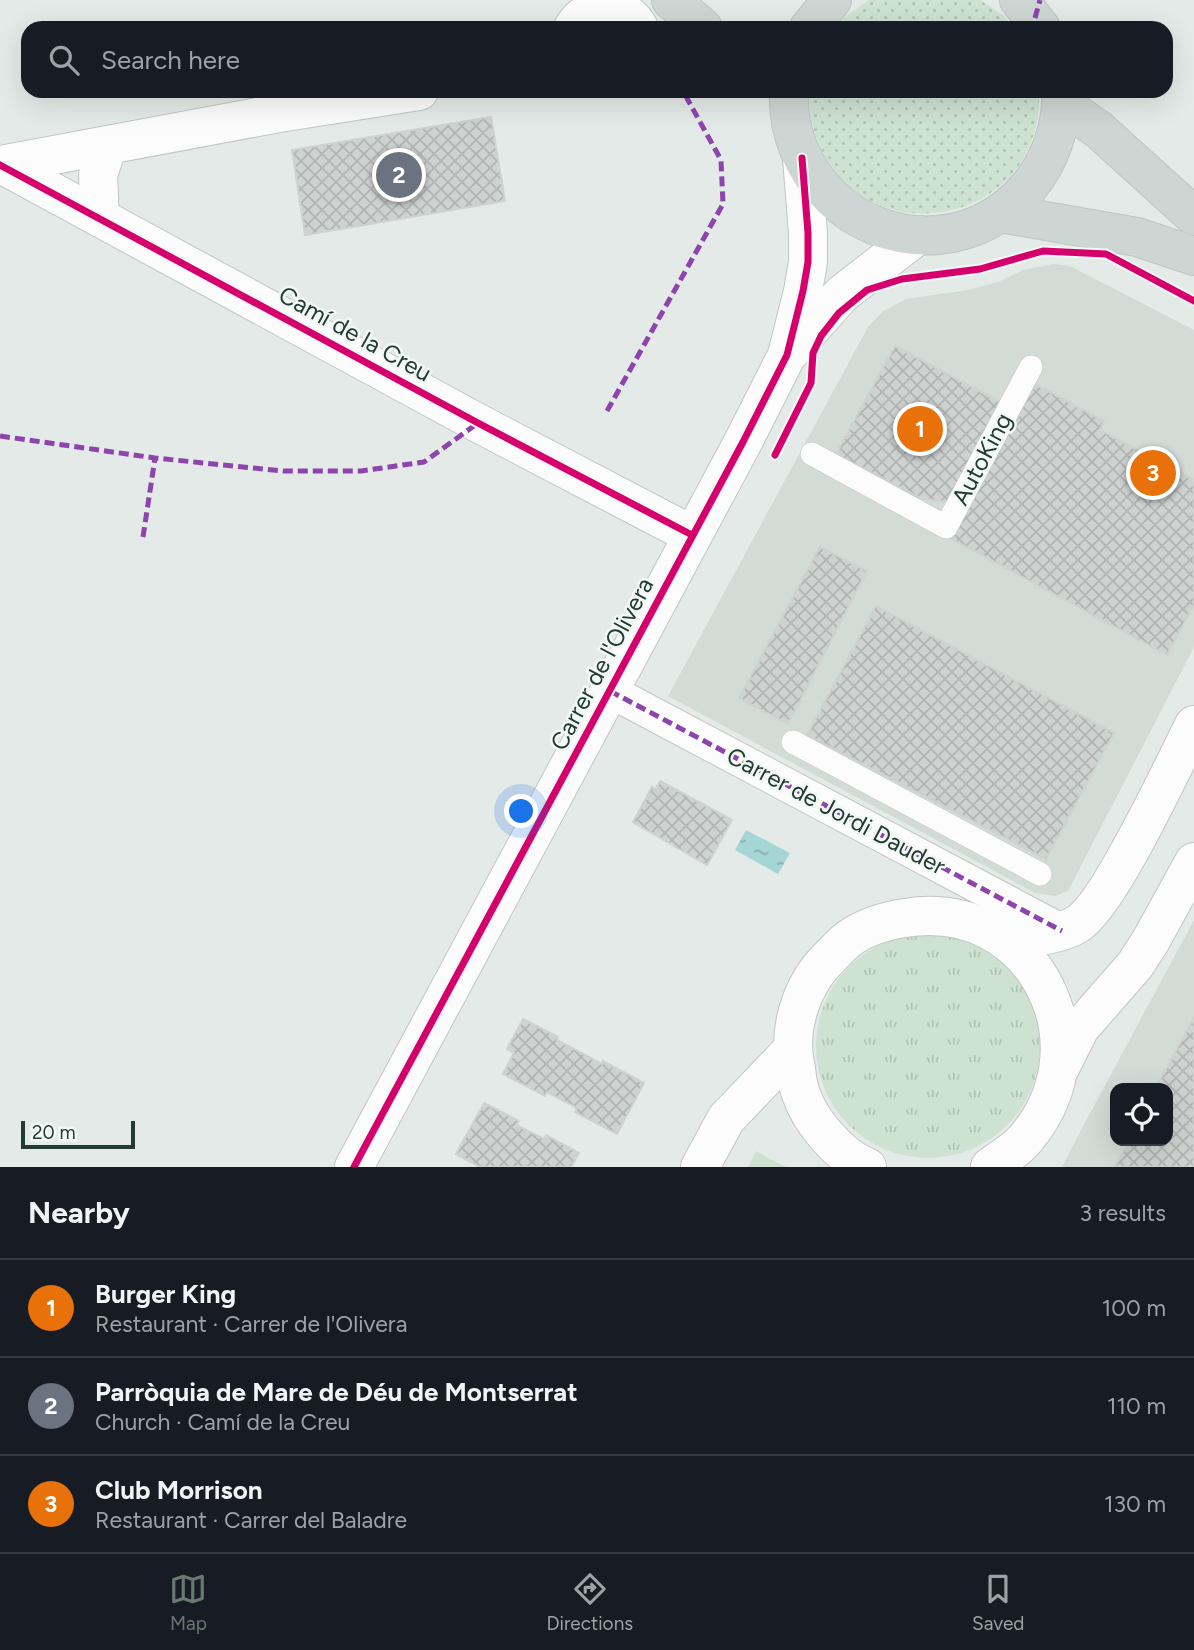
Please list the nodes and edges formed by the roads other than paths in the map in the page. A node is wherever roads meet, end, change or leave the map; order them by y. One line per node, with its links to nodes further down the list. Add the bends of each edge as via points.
1 (671, 0): 6 (main road)
2 (832, 0): 7 (main road)
3 (1019, 0): 8 (main road)
4 (578, 21): 5 (street, via 589,11 610,7)
5 (634, 21)
6 (695, 21)
7 (815, 21)
8 (1036, 21)
9 (374, 98): 13 (street, Camí de la Creu)
10 (785, 98): 14 (main road)
11 (1061, 98): 16 (main road, via 1054,146 1044,165 1032,184)
12 (1062, 98): 17 (main road)
13 (108, 145): 15 (street, Camí de la Creu); 18 (street, via 97,175)
14 (802, 158): 19 (main road, via 812,176 841,206 877,226); 21 (street, Carrer de l'Olivera, via 808,262)
15 (2, 165): 18 (street, Camí de la Creu)
16 (1000, 213): 19 (main road, via 961,230); 20 (main road, via 1137,237)
17 (1194, 216)
18 (100, 218): 24 (street, Camí de la Creu)
19 (918, 235): 21 (street, Carrer de l'Olivera, via 842,294)
20 (1194, 256)
21 (787, 355): 24 (street, Carrer de l'Olivera)
22 (1031, 367): 23 (lane, AutoKing, via 946,527)
23 (812, 454)
24 (692, 535): 25 (street, Carrer de l'Olivera)
25 (610, 691): 30 (street, Carrer de Jordi Dauder); 35 (street, Carrer de l'Olivera)
26 (1194, 725): 30 (street, via 1103,895 1079,924)
27 (793, 742): 29 (lane)
28 (1194, 862): 33 (street, via 1150,942 1080,1028)
29 (1040, 874)
30 (1062, 931): 31 (street)
31 (1007, 941): 32 (street, via 970,921 928,914 886,921 848,940 817,970 798,1008); 33 (street, via 1034,966 1052,999 1060,1034)
32 (792, 1050): 36 (street, via 726,1119); 37 (street, via 801,1095 823,1134)
33 (1060, 1070): 34 (street)
34 (1030, 1153): 38 (street)
35 (354, 1167)
36 (700, 1167)
37 (867, 1167)
38 (990, 1167)

